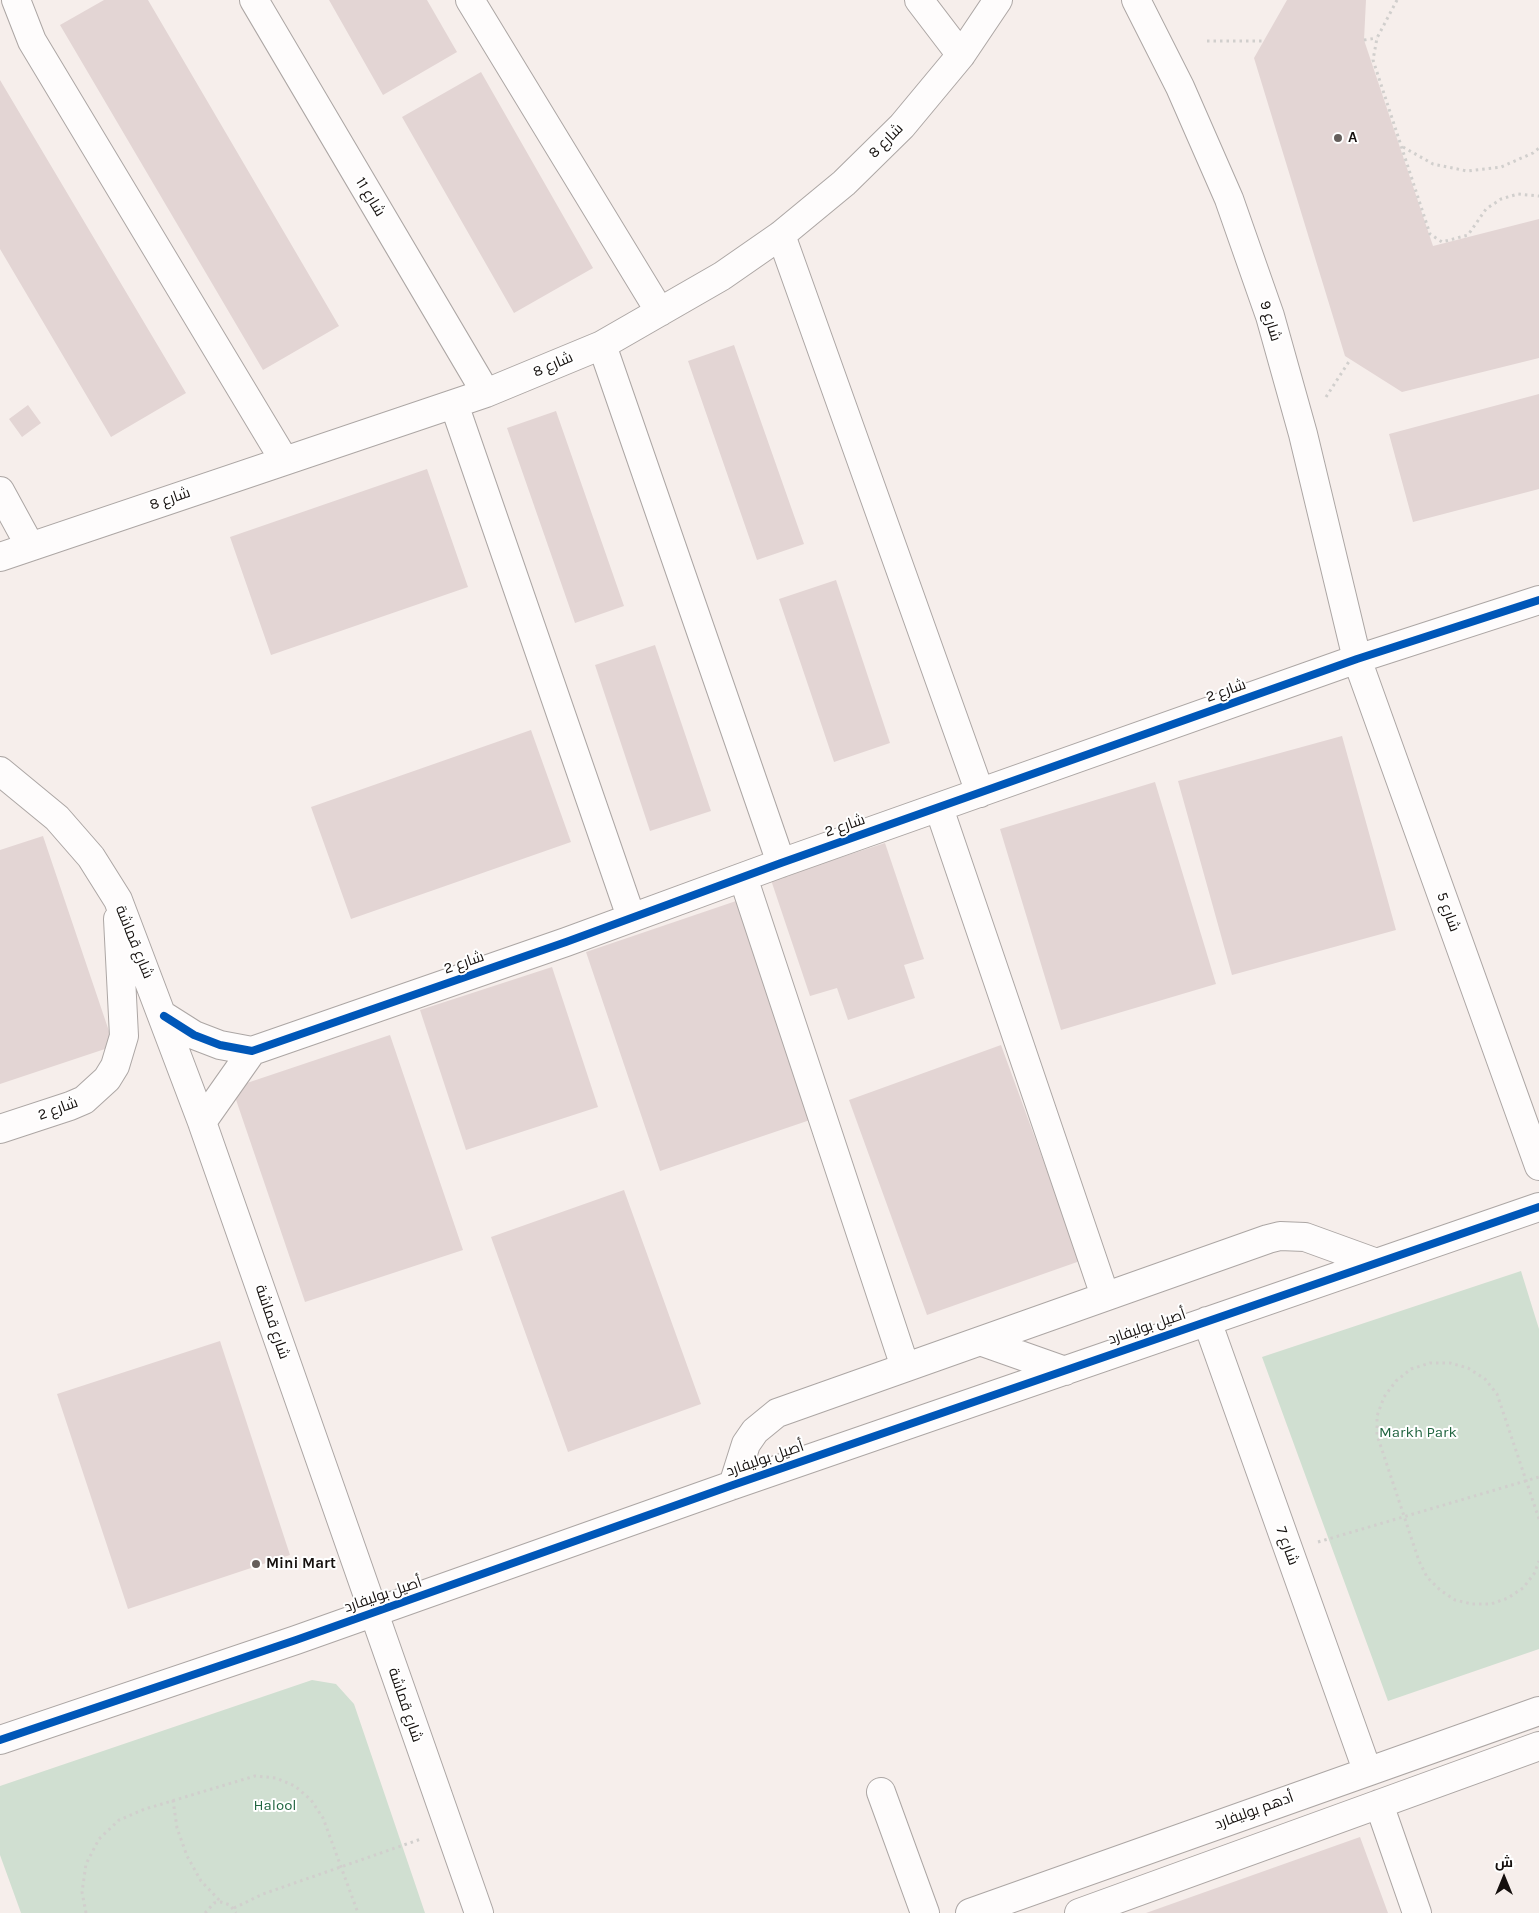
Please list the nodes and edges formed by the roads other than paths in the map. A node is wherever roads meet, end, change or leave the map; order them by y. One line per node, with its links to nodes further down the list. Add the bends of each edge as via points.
1 (254, 0): 11 (street, شارع 11)
2 (470, 0): 9 (street)
3 (919, 0): 7 (street)
4 (998, 0): 7 (street, شارع 8)
5 (1136, 0): 18 (street, شارع 9, via 1180,87 1229,199 1270,316 1303,434)
6 (13, 2): 13 (street, via 32,41)
7 (961, 55): 8 (street, شارع 8, via 902,126 844,183)
8 (781, 236): 9 (street, شارع 8); 20 (street)
9 (660, 312): 10 (street, شارع 8)
10 (602, 345): 11 (street, شارع 8); 22 (street)
11 (486, 393): 12 (street, شارع 8)
12 (454, 404): 13 (street, شارع 8); 25 (street)
13 (284, 460): 15 (street, شارع 8)
14 (0, 491): 15 (street)
15 (30, 546): 16 (street, شارع 8)
16 (0, 557)
17 (1539, 600): 18 (street, شارع 2)
18 (1357, 659): 20 (street, شارع 2); 30 (street, شارع 5)
19 (0, 772): 24 (street, شارع قماشة, via 57,818 91,857)
20 (980, 793): 21 (street, شارع 2)
21 (938, 808): 22 (street, شارع 2); 33 (street)
22 (781, 863): 23 (street, شارع 2)
23 (743, 877): 25 (street, شارع 2); 36 (street)
24 (118, 900): 26 (street, شارع قماشة); 29 (street, شارع 2, via 124,1036 115,1066 102,1084 84,1100)
25 (631, 916): 27 (street, شارع 2, via 566,942)
26 (164, 1016): 27 (street, شارع 2, via 194,1035 220,1045); 28 (street, شارع قماشة)
27 (252, 1051): 28 (street)
28 (202, 1122): 39 (street, شارع قماشة)
29 (0, 1129)
30 (1539, 1166)
31 (1539, 1207): 32 (street, أصيل بوليفارد)
32 (1374, 1262): 33 (street, via 1305,1237 1280,1236); 34 (street, أصيل بوليفارد)
33 (1105, 1296): 35 (street)
34 (1207, 1321): 37 (street, أصيل بوليفارد); 45 (street, شارع 7)
35 (980, 1341): 36 (street); 37 (street)
36 (905, 1367): 38 (street, via 765,1420 746,1444)
37 (1066, 1371): 38 (street, أصيل بوليفارد)
38 (733, 1485): 39 (street, أصيل بوليفارد)
39 (373, 1613): 42 (street, أصيل بوليفارد); 50 (street, شارع قماشة)
40 (1539, 1711): 45 (street, أدهم بوليفارد)
41 (1539, 1729): 44 (street)
42 (0, 1740)
43 (1539, 1746): 44 (street)
44 (1510, 1757): 47 (street)
45 (1367, 1770): 48 (street, أدهم بوليفارد)
46 (881, 1792): 51 (street)
47 (1379, 1804): 49 (street); 54 (street)
48 (1154, 1847): 49 (street); 52 (street, أدهم بوليفارد)
49 (1219, 1862): 53 (street)
50 (479, 1913)
51 (925, 1913)
52 (970, 1913)
53 (1079, 1913)
54 (1417, 1913)

